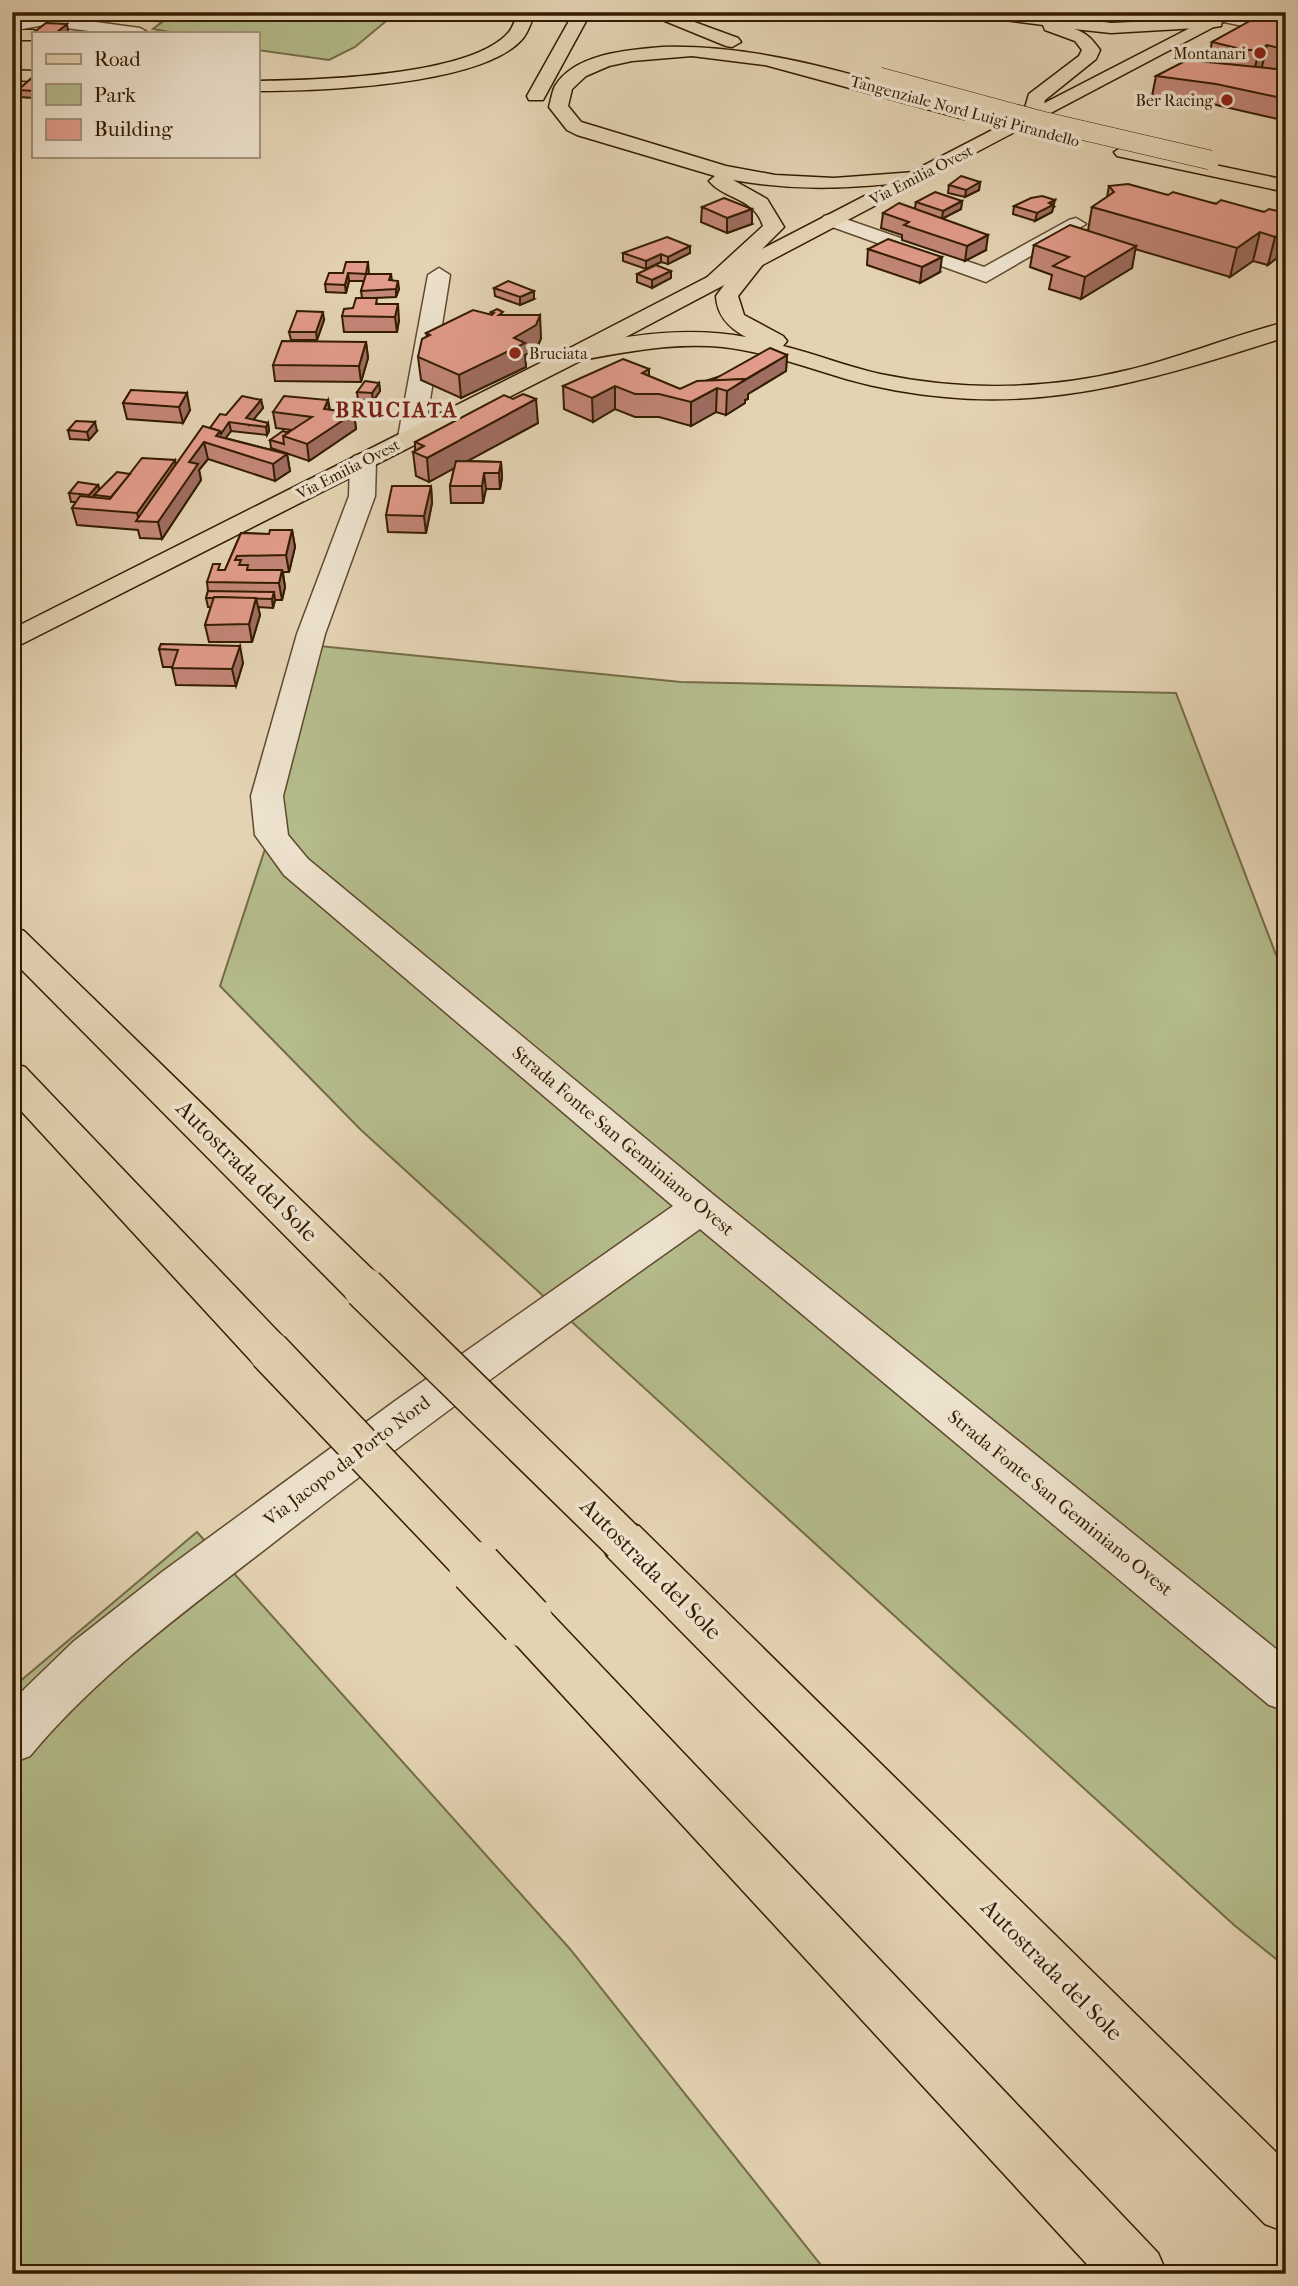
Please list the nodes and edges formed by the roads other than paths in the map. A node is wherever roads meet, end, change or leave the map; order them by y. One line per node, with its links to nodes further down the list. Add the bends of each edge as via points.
1 (19, 12): 9 (street)
2 (527, 12): 25 (main road, via 517,35 497,49 431,71 362,83)
3 (583, 12): 35 (main road, via 538,91 535,101 542,120 585,142 720,182 761,203 771,214 774,227)
4 (652, 12): 24 (main road, Tangenziale Nord Luigi Pirandello)
5 (688, 12): 14 (main road)
6 (981, 12): 10 (main road)
7 (1249, 12): 8 (main road)
8 (1225, 17): 10 (main road, via 1139,28); 12 (street); 26 (main road, Via Emilia Ovest)
9 (44, 20): 11 (street); 13 (street)
10 (1035, 20): 26 (main road, via 1081,37 1091,50 1087,60 1037,99)
11 (12, 26)
12 (1286, 30)
13 (133, 32)
14 (743, 32)
15 (12, 35): 16 (main road)
16 (32, 35)
17 (766, 40): 24 (main road, Tangenziale Nord Luigi Pirandello)
18 (460, 44): 21 (main road, via 383,64)
19 (12, 52): 20 (main road)
20 (32, 53)
21 (281, 67)
22 (12, 75): 23 (main road)
23 (32, 76)
24 (865, 81): 27 (main road, Tangenziale Nord Luigi Pirandello, via 1033,131); 29 (main road, via 737,54 656,52 582,70 559,89 558,107 583,131 735,175 809,184)
25 (259, 86)
26 (1031, 118): 29 (main road, Via Emilia Ovest)
27 (1204, 164): 28 (main road, Tangenziale Nord Luigi Pirandello); 30 (main road, Tangenziale Nord Luigi Pirandello)
28 (1286, 174)
29 (922, 175): 31 (main road, Via Emilia Ovest)
30 (1286, 187)
31 (831, 219): 32 (street, Via Emilia Ovest, via 986,275); 33 (main road, Via Emilia Ovest)
32 (1076, 224)
33 (757, 258): 35 (main road, Via Emilia Ovest); 38 (main road, via 727,296 728,312 760,335)
34 (439, 275): 39 (street)
35 (714, 281): 37 (main road, Via Emilia Ovest)
36 (1286, 329): 38 (main road, via 1130,379 1048,393 934,389)
37 (576, 354): 38 (main road, via 645,342 699,339 753,346); 39 (main road, Via Emilia Ovest)
38 (848, 372)
39 (411, 437): 40 (main road, Via Emilia Ovest)
40 (363, 461): 41 (main road, Via Emilia Ovest); 44 (street, Strada Fonte San Geminiano Ovest, via 362,496 311,634 267,796 266,823 274,844)
41 (12, 640)
42 (12, 939): 47 (main road, Autostrada del Sole, bridge)
43 (12, 1077): 48 (main road, bridge)
44 (701, 1207): 45 (street, Strada Fonte San Geminiano Ovest); 46 (street, Via Jacopo da Porto Nord, via 531,1326 124,1630 34,1711)
45 (1286, 1688)
46 (12, 1739)
47 (1286, 2203)
48 (1137, 2274)

